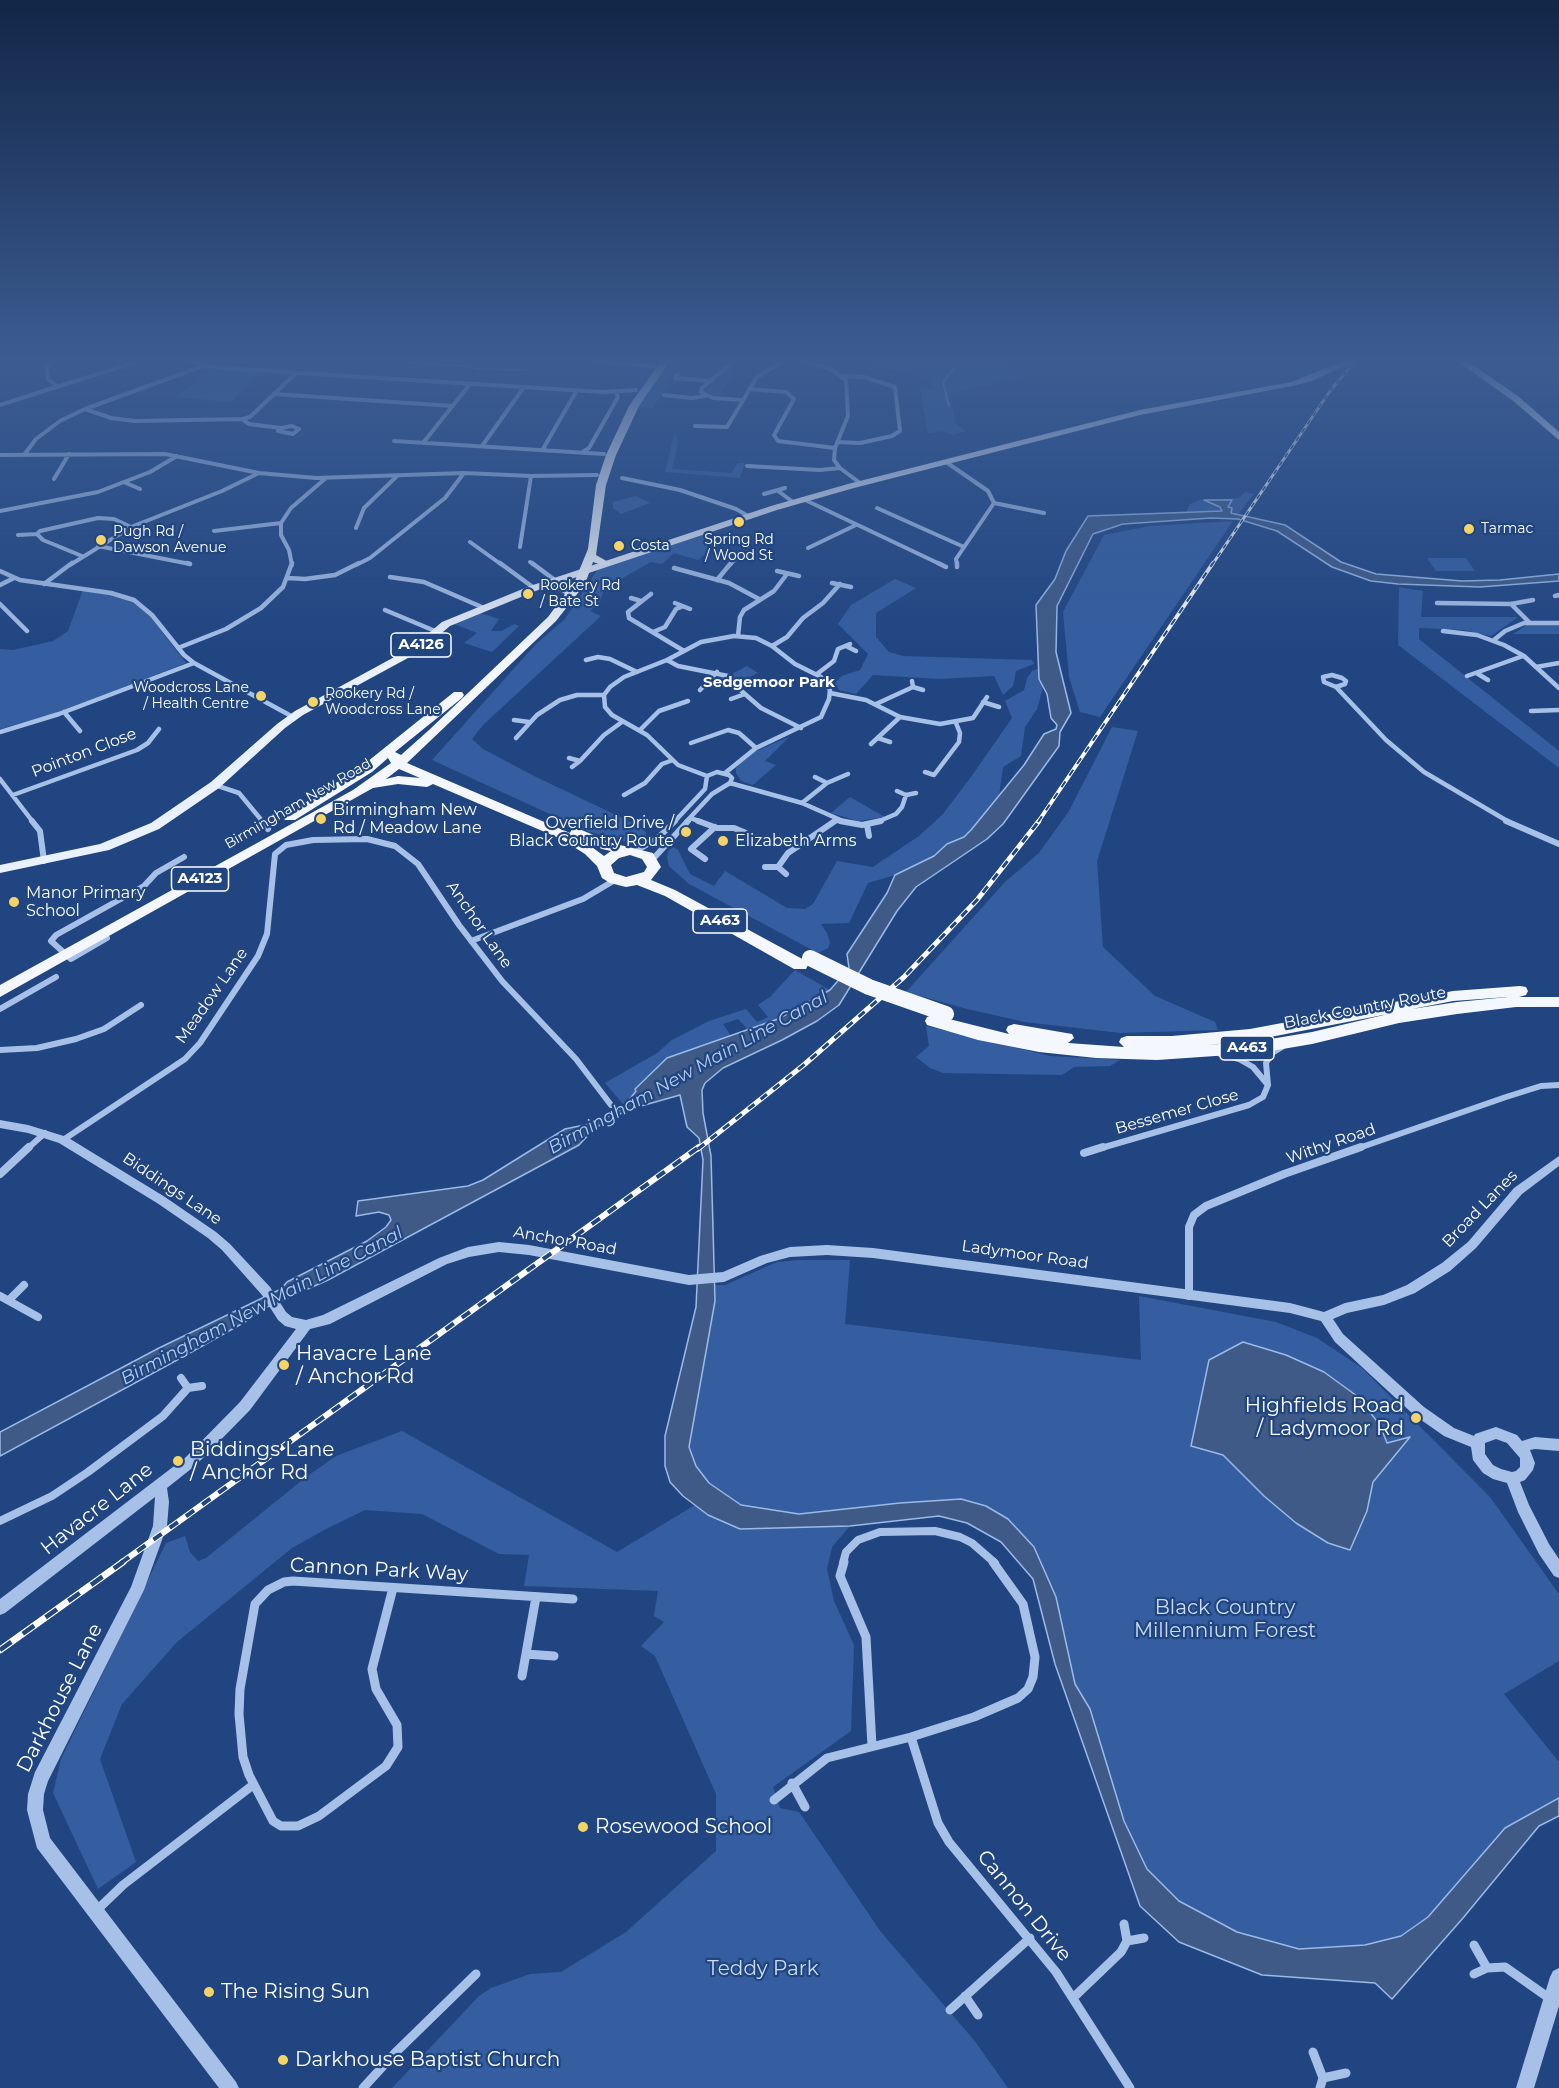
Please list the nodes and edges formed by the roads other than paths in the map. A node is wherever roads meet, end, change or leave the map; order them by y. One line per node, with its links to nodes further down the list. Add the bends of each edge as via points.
1 (66, 458): 17 (street)
2 (172, 458): 19 (street)
3 (193, 458): 11 (street)
4 (603, 458): 13 (highway, Birmingham New Road / A4123)
5 (609, 458): 13 (highway, Birmingham New Road / A4123)
6 (834, 458): 10 (street)
7 (960, 458): 8 (main road)
8 (946, 462): 20 (main road); 26 (street, via 987,491)
9 (747, 466): 10 (street)
10 (840, 468): 20 (street)
11 (259, 473): 16 (street); 33 (street)
12 (464, 473): 14 (street); 15 (street); 62 (street, via 445,498 370,558 335,575)
13 (600, 475): 15 (street); 51 (highway, Birmingham New Road / A4123); 51 (highway, Birmingham New Road / A4123, via 597,533)
14 (398, 476): 16 (street); 34 (street, via 364,508)
15 (531, 476): 40 (street)
16 (326, 478): 31 (street, via 291,508)
17 (54, 479)
18 (625, 480): 30 (street, via 685,491)
19 (126, 483): 22 (street); 28 (street, via 79,497)
20 (860, 483): 25 (main road)
21 (785, 488): 23 (street)
22 (140, 489)
23 (778, 491): 24 (street); 25 (street)
24 (764, 494)
25 (798, 501): 30 (main road); 32 (street)
26 (994, 503): 29 (street); 41 (street)
27 (877, 508): 41 (street)
28 (0, 511)
29 (1044, 513)
30 (750, 517): 48 (main road)
31 (281, 523): 35 (street); 62 (street, via 281,535 292,565)
32 (856, 525): 42 (street); 50 (street)
33 (131, 527): 36 (street, via 114,519 98,518); 39 (street)
34 (356, 528)
35 (214, 531)
36 (37, 534): 37 (street); 44 (street)
37 (18, 535)
38 (470, 542): 70 (street)
39 (98, 546): 44 (street); 49 (street)
40 (520, 547)
41 (964, 547): 52 (street, via 956,559)
42 (808, 548)
43 (741, 552): 45 (street)
44 (82, 556): 65 (street)
45 (734, 558): 46 (street); 63 (street)
46 (743, 560)
47 (530, 562): 68 (street)
48 (605, 563): 51 (highway)
49 (190, 564)
50 (945, 565)
51 (584, 567): 68 (highway, Birmingham New Road / A4123); 147 (highway, Birmingham New Road / A4123, via 579,585 552,619)
52 (957, 567)
53 (674, 568): 56 (street)
54 (0, 571): 61 (street)
55 (777, 571): 57 (street)
56 (686, 573): 60 (street); 63 (street)
57 (787, 574): 58 (street); 73 (street, via 774,591)
58 (799, 576)
59 (390, 577): 82 (street, via 424,582)
60 (679, 577)
61 (14, 578): 65 (street); 67 (street)
62 (288, 578): 95 (street, via 261,608 226,629)
63 (717, 580): 73 (street)
64 (832, 583): 66 (street)
65 (44, 584): 95 (street, via 134,600 152,615)
66 (840, 584): 69 (street); 94 (street, via 787,637)
67 (0, 585)
68 (558, 585): 70 (main road, A4126); 147 (highway, Birmingham New Road / A4123, via 521,639 423,726)
69 (851, 587)
70 (534, 588): 82 (main road, A4126)
71 (651, 594): 75 (street)
72 (631, 598): 75 (street)
73 (759, 599): 91 (street, via 742,613)
74 (1533, 600): 80 (street)
75 (641, 601): 90 (street, via 628,615 635,624)
76 (675, 603): 81 (street)
77 (1437, 603): 78 (street)
78 (1452, 603): 80 (street); 85 (street)
79 (0, 604): 88 (street)
80 (1511, 604): 86 (street)
81 (681, 607): 83 (street); 90 (street, via 665,627)
82 (484, 608): 89 (main road, A4126)
83 (690, 609)
84 (385, 610): 89 (street)
85 (1456, 611)
86 (1530, 622): 87 (street); 93 (street, via 1505,631)
87 (1559, 623)
88 (27, 631)
89 (435, 631): 128 (main road, A4126, via 415,650)
90 (653, 632): 96 (street)
91 (738, 636): 94 (street, via 756,638); 96 (street, via 712,639)
92 (1446, 636): 93 (street, via 1443,631)
93 (1494, 640): 98 (street)
94 (772, 646): 106 (street, via 795,664)
95 (178, 648): 101 (street)
96 (684, 651): 100 (street)
97 (856, 651): 106 (street, via 848,645 838,650 834,661)
98 (1524, 656): 103 (street); 107 (street)
99 (586, 660): 104 (street, via 598,654)
100 (667, 660): 104 (street); 105 (street, via 678,666)
101 (194, 663): 127 (street); 128 (street)
102 (1559, 663): 103 (street)
103 (1536, 667): 113 (street)
104 (637, 672): 118 (street, via 615,682)
105 (717, 672): 108 (street); 114 (street)
106 (817, 674): 116 (street, via 827,683)
107 (1478, 674): 109 (street); 110 (street)
108 (728, 676)
109 (1467, 676)
110 (1488, 680)
111 (1336, 687): 180 (street, via 1386,740 1424,772 1497,817)
112 (738, 688): 117 (street)
113 (1559, 688)
114 (700, 690)
115 (923, 690): 122 (street, via 913,684)
116 (830, 693): 122 (street); 134 (street, via 821,717)
117 (746, 694): 119 (street); 134 (street, via 761,708)
118 (604, 695): 131 (street, via 577,695 560,700); 132 (street, via 605,707)
119 (731, 699)
120 (688, 701): 124 (street)
121 (658, 702): 124 (street)
122 (876, 704): 129 (street)
123 (999, 706): 133 (street, via 985,700 973,718)
124 (666, 708): 136 (street)
125 (1559, 710): 126 (street)
126 (1531, 711)
127 (64, 712): 137 (street); 138 (street)
128 (293, 717): 161 (main road, A4126)
129 (900, 717): 133 (street); 141 (street)
130 (514, 720): 131 (street)
131 (529, 722): 139 (street)
132 (622, 722): 136 (street); 150 (street)
133 (956, 723): 152 (street, via 959,742 934,775)
134 (801, 728): 146 (street)
135 (159, 729): 168 (street, Pointon Close, via 137,750)
136 (640, 730): 149 (street)
137 (80, 731)
138 (0, 732)
139 (516, 738)
140 (703, 738): 143 (street); 144 (street); 146 (street, via 732,730)
141 (878, 738): 142 (street); 145 (street)
142 (890, 742)
143 (691, 743)
144 (709, 744)
145 (871, 744)
146 (756, 748): 153 (street)
147 (398, 758): 162 (highway); 166 (highway, Birmingham New Road / A4123); 177 (highway, Birmingham New Road / A4123, via 333,797); 182 (highway, Black Country Route, via 477,786 607,846)
148 (569, 758): 150 (street)
149 (673, 760): 155 (street, via 687,770); 164 (street, via 662,764)
150 (580, 761): 151 (street)
151 (572, 767)
152 (925, 772)
153 (725, 773): 155 (street); 158 (street, via 732,778)
154 (848, 774): 159 (street)
155 (707, 776): 160 (street)
156 (815, 777): 159 (street)
157 (0, 779): 168 (street)
158 (730, 783): 163 (street); 172 (street)
159 (827, 783): 172 (street)
160 (707, 784): 163 (street); 182 (street, via 658,838)
161 (215, 785): 177 (street, via 239,794); 185 (main road, A4126, via 136,836)
162 (452, 787): 166 (highway, via 398,780); 186 (highway, via 566,836)
163 (720, 788): 173 (street)
164 (633, 791): 169 (street); 171 (street)
165 (897, 791): 170 (street)
166 (358, 793): 196 (highway, Birmingham New Road / A4123)
167 (916, 793): 170 (street)
168 (13, 795): 185 (street, via 40,831)
169 (624, 795)
170 (906, 795): 175 (street, via 896,814)
171 (640, 797)
172 (802, 803): 174 (street)
173 (690, 818): 176 (street); 187 (street)
174 (836, 820): 175 (street); 189 (street, via 788,853)
175 (867, 825): 179 (street)
176 (715, 827): 178 (street); 184 (street, via 691,849)
177 (268, 829): 196 (highway, Birmingham New Road / A4123)
178 (746, 833)
179 (869, 836)
180 (1559, 844)
181 (286, 845): 195 (street, Anchor Lane, via 340,838 395,846 418,864); 214 (street, Meadow Lane, via 275,854 267,934 258,957 200,1043 185,1059)
182 (631, 851): 186 (highway, via 614,855); 187 (highway, Black Country Route, via 646,855)
183 (184, 857): 196 (street, via 156,873 144,886 56,935 51,941)
184 (705, 859)
185 (44, 861): 190 (main road, A4126)
186 (604, 864): 192 (highway, via 605,873)
187 (653, 864): 193 (highway, via 649,875); 197 (highway, Black Country Route / A463, via 673,884)
188 (765, 867): 189 (street)
189 (778, 867): 191 (street)
190 (0, 869)
191 (786, 874)
192 (615, 880): 193 (highway, Black Country Route); 195 (street, via 583,899)
193 (638, 880): 197 (highway, Black Country Route / A463)
194 (107, 938): 196 (street, via 71,959)
195 (471, 941): 211 (street, Anchor Lane, via 502,981 576,1059)
196 (61, 952): 199 (highway, Birmingham New Road / A4123); 201 (highway, Birmingham New Road / A4123)
197 (805, 961): 205 (highway, Black Country Route / A463, via 874,1001)
198 (56, 976): 204 (street)
199 (0, 982)
200 (1559, 990): 205 (highway, Black Country Route / A463, via 1453,996 1250,1035 1172,1042 1096,1041)
201 (0, 992)
202 (1559, 1002): 206 (highway, Black Country Route / A463, via 1457,1008)
203 (141, 1005): 207 (street, via 104,1029 82,1037 37,1048)
204 (0, 1009)
205 (940, 1018): 208 (highway, Black Country Route / A463, via 978,1034 1039,1046 1147,1054)
206 (1290, 1042): 208 (highway, Black Country Route / A463); 210 (street, via 1272,1053 1266,1063)
207 (0, 1050)
208 (1211, 1052): 210 (street, Bessemer Close, via 1253,1067)
209 (1559, 1084): 221 (street, Withy Road, via 1541,1086 1284,1174 1206,1206 1194,1215 1189,1227)
210 (1268, 1085): 215 (street, Bessemer Close, via 1263,1097 1249,1105)
211 (611, 1105)
212 (0, 1124): 213 (street, Biddings Lane)
213 (45, 1133): 214 (street, Biddings Lane); 217 (street)
214 (63, 1140): 225 (street, Biddings Lane, via 212,1235 266,1291 289,1322)
215 (1084, 1153)
216 (1559, 1160): 224 (street, Broad Lanes, via 1518,1191 1472,1245 1446,1267 1411,1289)
217 (0, 1174)
218 (689, 1280): 221 (street, Ladymoor Road, via 724,1277 779,1255 827,1250 937,1260); 225 (street, Anchor Road, via 529,1250 488,1249 443,1261 327,1320)
219 (24, 1285): 222 (street)
220 (0, 1296): 222 (street)
221 (1189, 1296): 224 (street, Ladymoor Road, via 1290,1308)
222 (9, 1300): 223 (street)
223 (38, 1317)
224 (1325, 1317): 229 (street, via 1339,1338 1419,1411 1449,1432)
225 (306, 1325): 233 (street, Havacre Lane, via 245,1406)
226 (181, 1378): 228 (street)
227 (202, 1386): 228 (street)
228 (188, 1388): 234 (street, via 163,1416 88,1472 41,1502)
229 (1477, 1443): 231 (street, via 1480,1438 1496,1433); 232 (street, via 1478,1456 1488,1469)
230 (1559, 1445): 231 (street, via 1535,1443)
231 (1521, 1447): 232 (street, via 1528,1463 1526,1470)
232 (1512, 1478): 235 (street, via 1523,1507)
233 (160, 1486): 239 (street, Havacre Lane); 249 (street, Darkhouse Lane, via 160,1526 137,1590 36,1794 37,1823 44,1842)
234 (0, 1521)
235 (1559, 1571)
236 (393, 1588): 237 (street, Cannon Park Way); 246 (street, Cannon Park Way, via 284,1582 268,1590 255,1604 239,1713 243,1756); 246 (street, Cannon Park Way, via 372,1669 376,1689 400,1737 393,1759 319,1816 289,1828 273,1821)
237 (536, 1597): 238 (street, Cannon Park Way); 240 (street)
238 (573, 1599)
239 (0, 1608)
240 (526, 1654): 241 (street); 242 (street)
241 (554, 1656)
242 (522, 1676)
243 (911, 1737): 244 (street); 244 (street, via 1018,1698 1028,1689 1035,1666 1033,1639 1023,1604 1009,1580 972,1543 935,1531 871,1534 851,1545 840,1566 840,1576 866,1637); 251 (street, Cannon Drive, via 935,1815 949,1842)
244 (872, 1746): 245 (street, via 827,1758)
245 (792, 1784): 247 (street); 248 (street)
246 (253, 1785): 249 (street, via 123,1885)
247 (774, 1800)
248 (805, 1807)
249 (95, 1912): 267 (street, Darkhouse Lane)
250 (1124, 1924): 253 (street)
251 (1030, 1938): 259 (street); 260 (street, Cannon Drive)
252 (1144, 1938): 253 (street)
253 (1127, 1941): 260 (street, via 1106,1968)
254 (1474, 1945): 255 (street)
255 (1486, 1968): 257 (street); 261 (street, via 1505,1967)
256 (476, 1974): 268 (street)
257 (1474, 1974)
258 (1559, 1977): 261 (street)
259 (965, 1996): 262 (street); 263 (street)
260 (1074, 1997): 269 (street, Cannon Drive)
261 (1551, 1999): 270 (street)
262 (950, 2010)
263 (978, 2015)
264 (1313, 2052): 266 (street)
265 (1346, 2073): 266 (street)
266 (1322, 2083)
267 (230, 2088)
268 (363, 2088)
269 (1130, 2088)
270 (1525, 2088)

